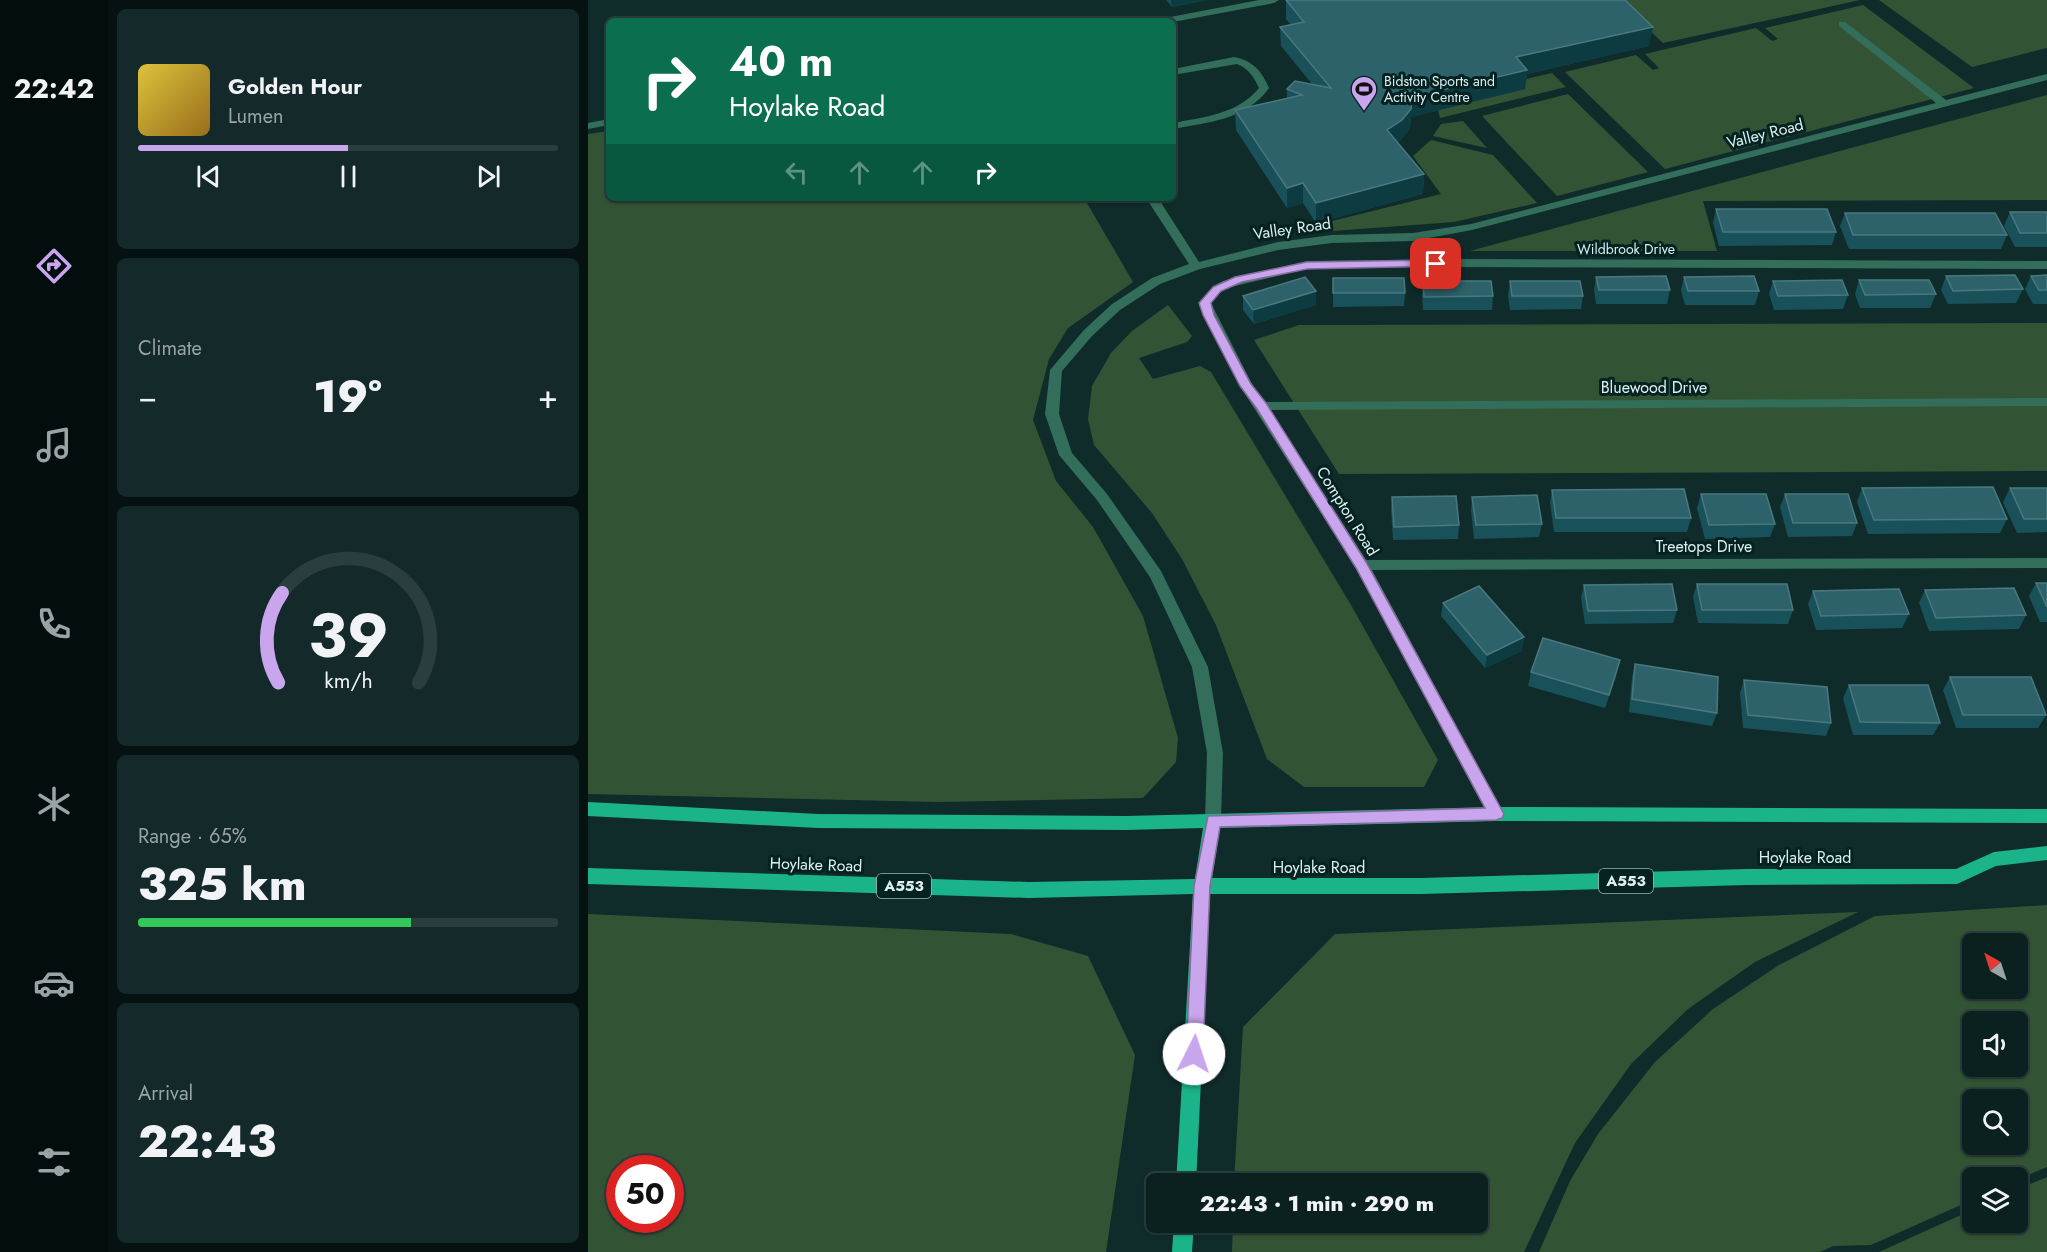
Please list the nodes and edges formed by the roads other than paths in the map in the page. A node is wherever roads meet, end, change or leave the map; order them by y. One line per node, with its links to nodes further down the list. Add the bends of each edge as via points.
1 (1274, 0): 2 (street)
2 (1176, 19)
3 (1842, 24): 6 (street)
4 (1176, 71): 8 (street, via 1240,60 1247,63 1264,88 1238,111)
5 (2047, 77): 6 (street, Valley Road)
6 (1945, 105): 12 (street, Valley Road, via 1472,227 1413,237 1332,239 1278,246)
7 (606, 123): 9 (street)
8 (1176, 125)
9 (588, 126)
10 (1154, 201): 12 (street)
11 (2047, 265): 13 (street, Wildbrook Drive, via 1307,266 1239,279)
12 (1196, 266): 21 (street, Valley Road, via 1141,289 1088,333 1056,370 1052,414 1066,455 1102,497 1156,575 1200,667 1215,753)
13 (1212, 294): 15 (street, Compton Road, via 1205,303 1209,315 1246,386)
14 (2047, 402): 15 (street, Bluewood Drive)
15 (1262, 406): 17 (street, Compton Road)
16 (2047, 563): 17 (street, Treetops Drive)
17 (1362, 565): 19 (street, Compton Road)
18 (588, 809): 21 (main road, via 818,822)
19 (1496, 814): 20 (main road); 21 (main road)
20 (2047, 816)
21 (1213, 820): 24 (main road)
22 (2047, 853): 24 (main road, Hoylake Road / A553, via 1994,859 1957,876)
23 (588, 876): 24 (main road, Hoylake Road / A553, via 1029,890)
24 (1202, 886): 25 (main road)
25 (1187, 1173)
26 (1183, 1233): 27 (main road)
27 (1182, 1252)

